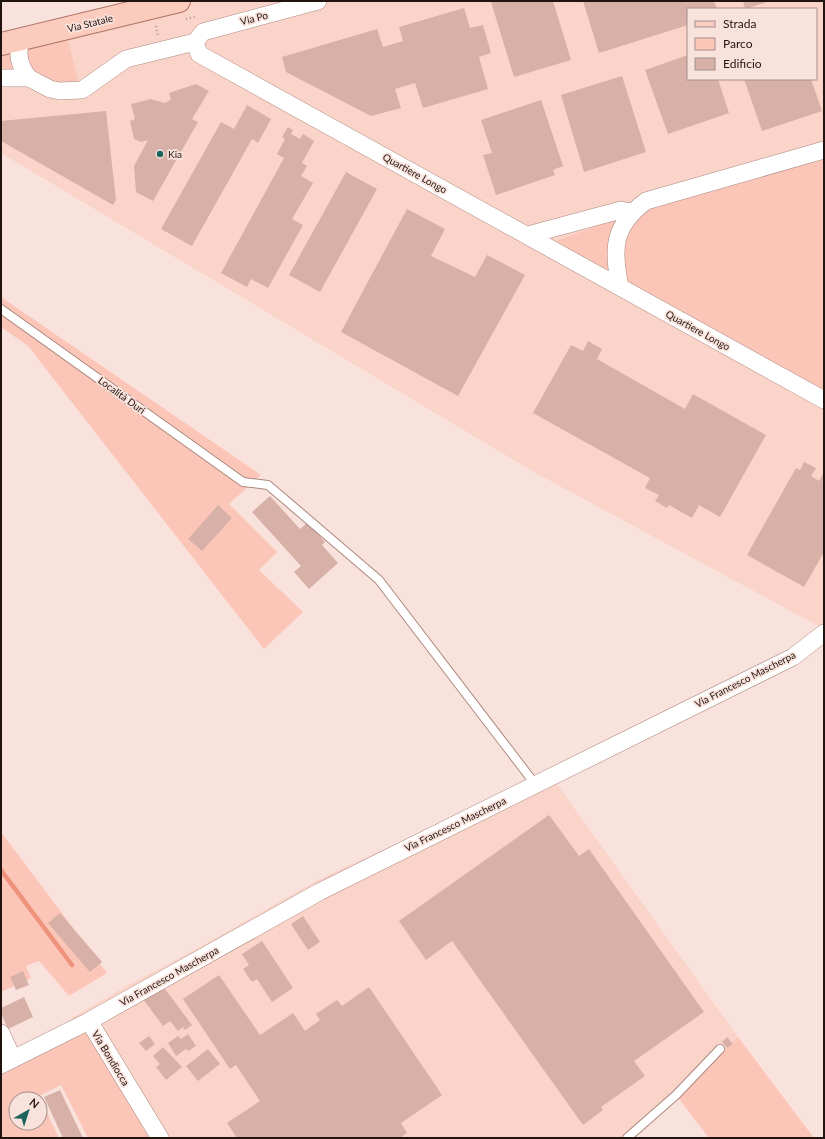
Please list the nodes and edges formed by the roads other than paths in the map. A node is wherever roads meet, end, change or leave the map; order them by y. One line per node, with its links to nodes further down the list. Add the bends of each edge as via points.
1 (180, 1): 3 (main road, Via Statale)
2 (318, 1): 4 (street, Via Po, via 204,32)
3 (11, 42): 6 (street, via 18,52 23,71)
4 (195, 42): 6 (street, via 126,59 82,90 60,91); 9 (street, Quartiere Longo, via 199,54 208,60)
5 (1, 78): 6 (street)
6 (29, 78)
7 (824, 150): 8 (street, via 646,201)
8 (631, 212): 9 (street, via 621,210); 10 (street, via 622,225 615,256)
9 (528, 235): 10 (street, Quartiere Longo)
10 (620, 287): 12 (street, Quartiere Longo)
11 (1, 308): 14 (lane, Località Duri, via 243,482 268,485 379,580)
12 (824, 400)
13 (824, 632): 14 (street, Via Francesco Mascherpa, via 793,657)
14 (535, 784): 15 (street, Via Francesco Mascherpa, via 319,892)
15 (89, 1020): 18 (street, Via Bondiocca); 19 (street, Via Bondiocca)
16 (1, 1033): 18 (street)
17 (720, 1049): 20 (lane, via 676,1095)
18 (7, 1062)
19 (160, 1138)
20 (627, 1138)

